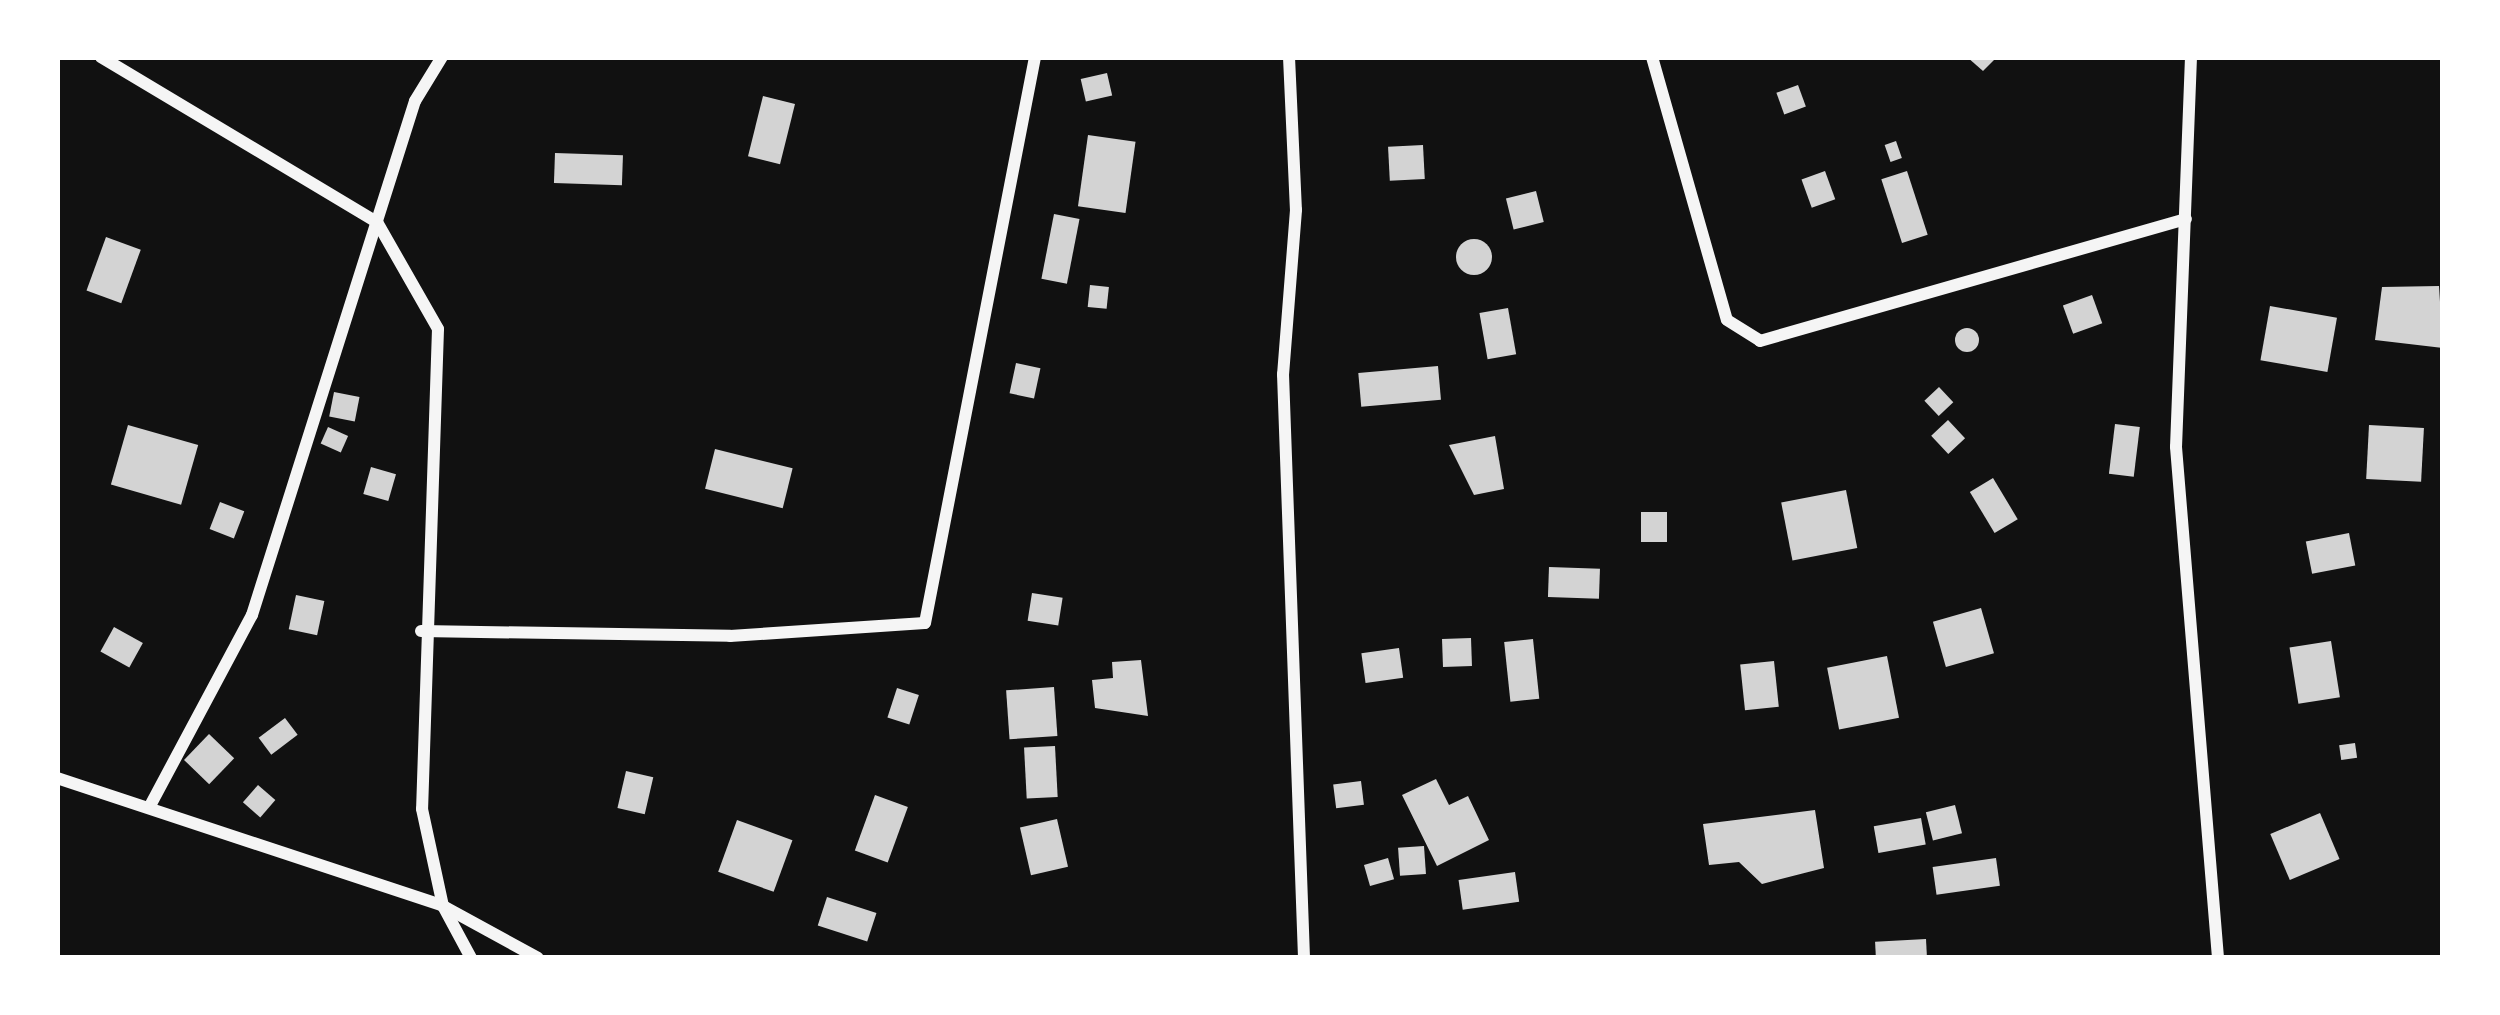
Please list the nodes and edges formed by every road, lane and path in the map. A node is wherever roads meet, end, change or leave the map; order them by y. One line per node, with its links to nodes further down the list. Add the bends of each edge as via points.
1 (101, 57): 8 (street)
2 (442, 57): 8 (street, via 415,101)
3 (1035, 57): 9 (street, via 925,623 730,636)
4 (1289, 57): 15 (street, via 1296,210 1283,374)
5 (1652, 57): 7 (street, via 1727,320 1760,341)
6 (2191, 57): 7 (street)
7 (2186, 220): 16 (street, via 2176,447)
8 (377, 222): 9 (street, via 431,314 443,374); 11 (street, via 252,615)
9 (421, 631): 12 (street, via 422,809)
10 (57, 778): 11 (street)
11 (151, 804): 12 (street)
12 (443, 906): 13 (street); 14 (street)
13 (471, 958)
14 (538, 958)
15 (1304, 958)
16 (2218, 958)

